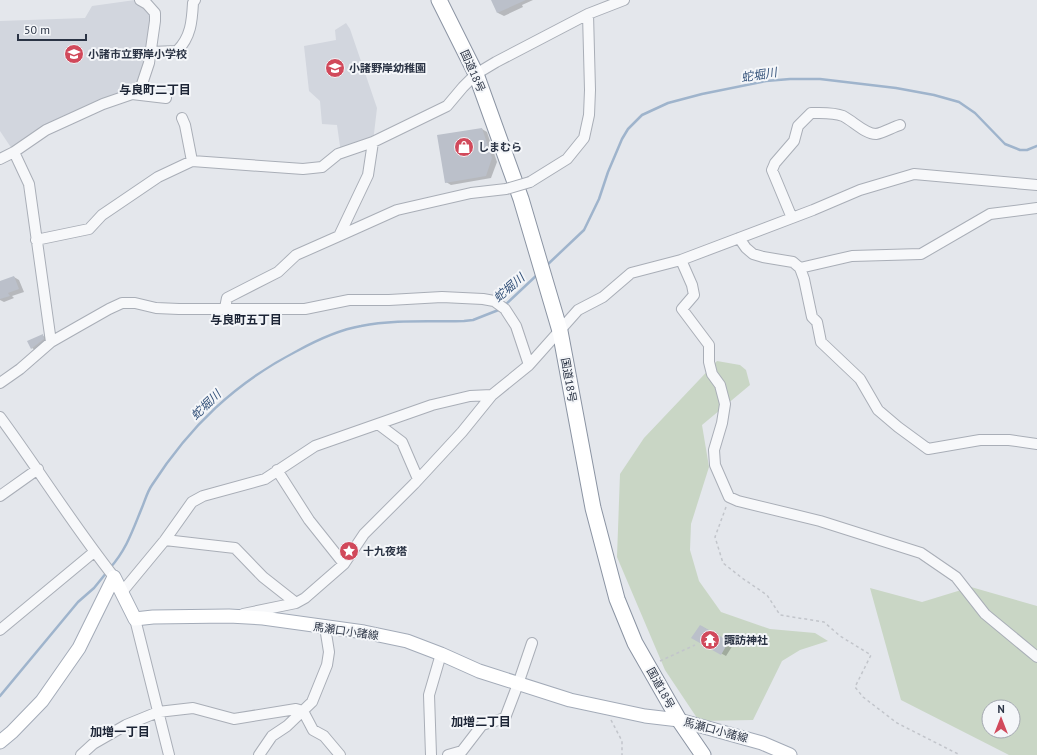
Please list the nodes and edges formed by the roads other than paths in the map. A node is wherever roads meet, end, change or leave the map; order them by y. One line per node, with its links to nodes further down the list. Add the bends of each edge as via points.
1 (140, 0): 6 (street, via 155,13)
2 (194, 0): 6 (street, via 191,24 184,44 178,51)
3 (440, 0): 7 (highway, 国道18号)
4 (624, 0): 5 (street)
5 (588, 14): 7 (street); 19 (street, bridge, via 589,115 584,138 567,159 530,182 397,210)
6 (151, 52): 8 (street, via 141,87)
7 (476, 74): 12 (street, via 447,106); 25 (highway, 国道18号, via 521,199)
8 (132, 94): 9 (street); 13 (street, via 46,130)
9 (166, 98)
10 (182, 118): 15 (street)
11 (900, 125): 18 (street, via 878,134 869,133 845,117 811,113 798,126 794,141 774,163 772,170)
12 (372, 142): 15 (street, via 338,154 322,167 303,169); 19 (street, via 368,175)
13 (14, 152): 14 (street); 21 (street, via 29,184)
14 (0, 159)
15 (192, 161): 21 (street, via 158,177 102,214 89,229)
16 (1037, 185): 18 (street, via 914,174 860,190)
17 (1037, 208): 23 (street, via 990,214 921,254 852,256)
18 (792, 218): 20 (street)
19 (339, 236): 24 (street, via 296,255 278,272 227,298)
20 (739, 238): 22 (street); 23 (street, via 753,254 793,262)
21 (36, 240): 26 (street)
22 (682, 260): 25 (street, via 631,273 603,297 578,310); 49 (street, via 694,295 682,309 709,345 712,374 720,385 725,404 714,450 715,466 729,497 820,521 921,553 956,577 985,614)
23 (800, 268): 32 (street, via 821,342 860,379 878,410 898,427 928,449 980,440 1009,440)
24 (225, 308): 26 (street, via 156,308 135,302 122,303); 27 (street, via 305,309 349,300 442,297 494,301 505,309 516,326)
25 (560, 331): 27 (street); 53 (highway, 国道18号, via 593,508 617,599 635,643)
26 (51, 342): 28 (street)
27 (529, 365): 29 (street)
28 (0, 383)
29 (492, 395): 31 (street, via 470,396 432,405); 35 (street)
30 (0, 417): 33 (street)
31 (378, 424): 34 (street, via 315,446); 35 (street, via 402,442)
32 (1037, 444)
33 (38, 469): 36 (street); 38 (street)
34 (277, 470): 37 (street, via 265,479 203,496 192,502); 39 (street, via 309,520)
35 (418, 479): 39 (street, via 364,534)
36 (0, 496)
37 (165, 540): 41 (street); 42 (street, via 235,548 263,578)
38 (94, 552): 40 (street); 46 (street)
39 (344, 564): 42 (street, via 306,598)
40 (114, 577): 41 (main road); 54 (main road, via 79,648 42,701)
41 (122, 592): 44 (main road)
42 (296, 603): 43 (street)
43 (229, 616): 44 (main road, 馬瀬口小諸線); 45 (main road, 馬瀬口小諸線)
44 (135, 619): 52 (street)
45 (325, 627): 48 (main road, 馬瀬口小諸線, via 407,641); 51 (street, via 329,652 327,665 312,702)
46 (0, 630)
47 (532, 643): 50 (street)
48 (441, 654): 50 (main road, 馬瀬口小諸線, via 479,671); 59 (street, via 429,695)
49 (1037, 658)
50 (518, 684): 53 (main road, 馬瀬口小諸線, via 570,700 645,716); 60 (street, via 505,718 482,725 462,751)
51 (303, 711): 52 (street, via 296,709 234,720 193,708); 57 (street, via 272,736); 58 (street, via 313,730 324,736)
52 (158, 712): 55 (street, via 126,725 93,744); 56 (street)
53 (679, 720): 61 (highway, 国道18号); 62 (main road, 馬瀬口小諸線, via 762,743)
54 (0, 742)
55 (81, 755)
56 (169, 755)
57 (259, 755)
58 (340, 755)
59 (431, 755)
60 (448, 755)
61 (703, 755)
62 (790, 755)

